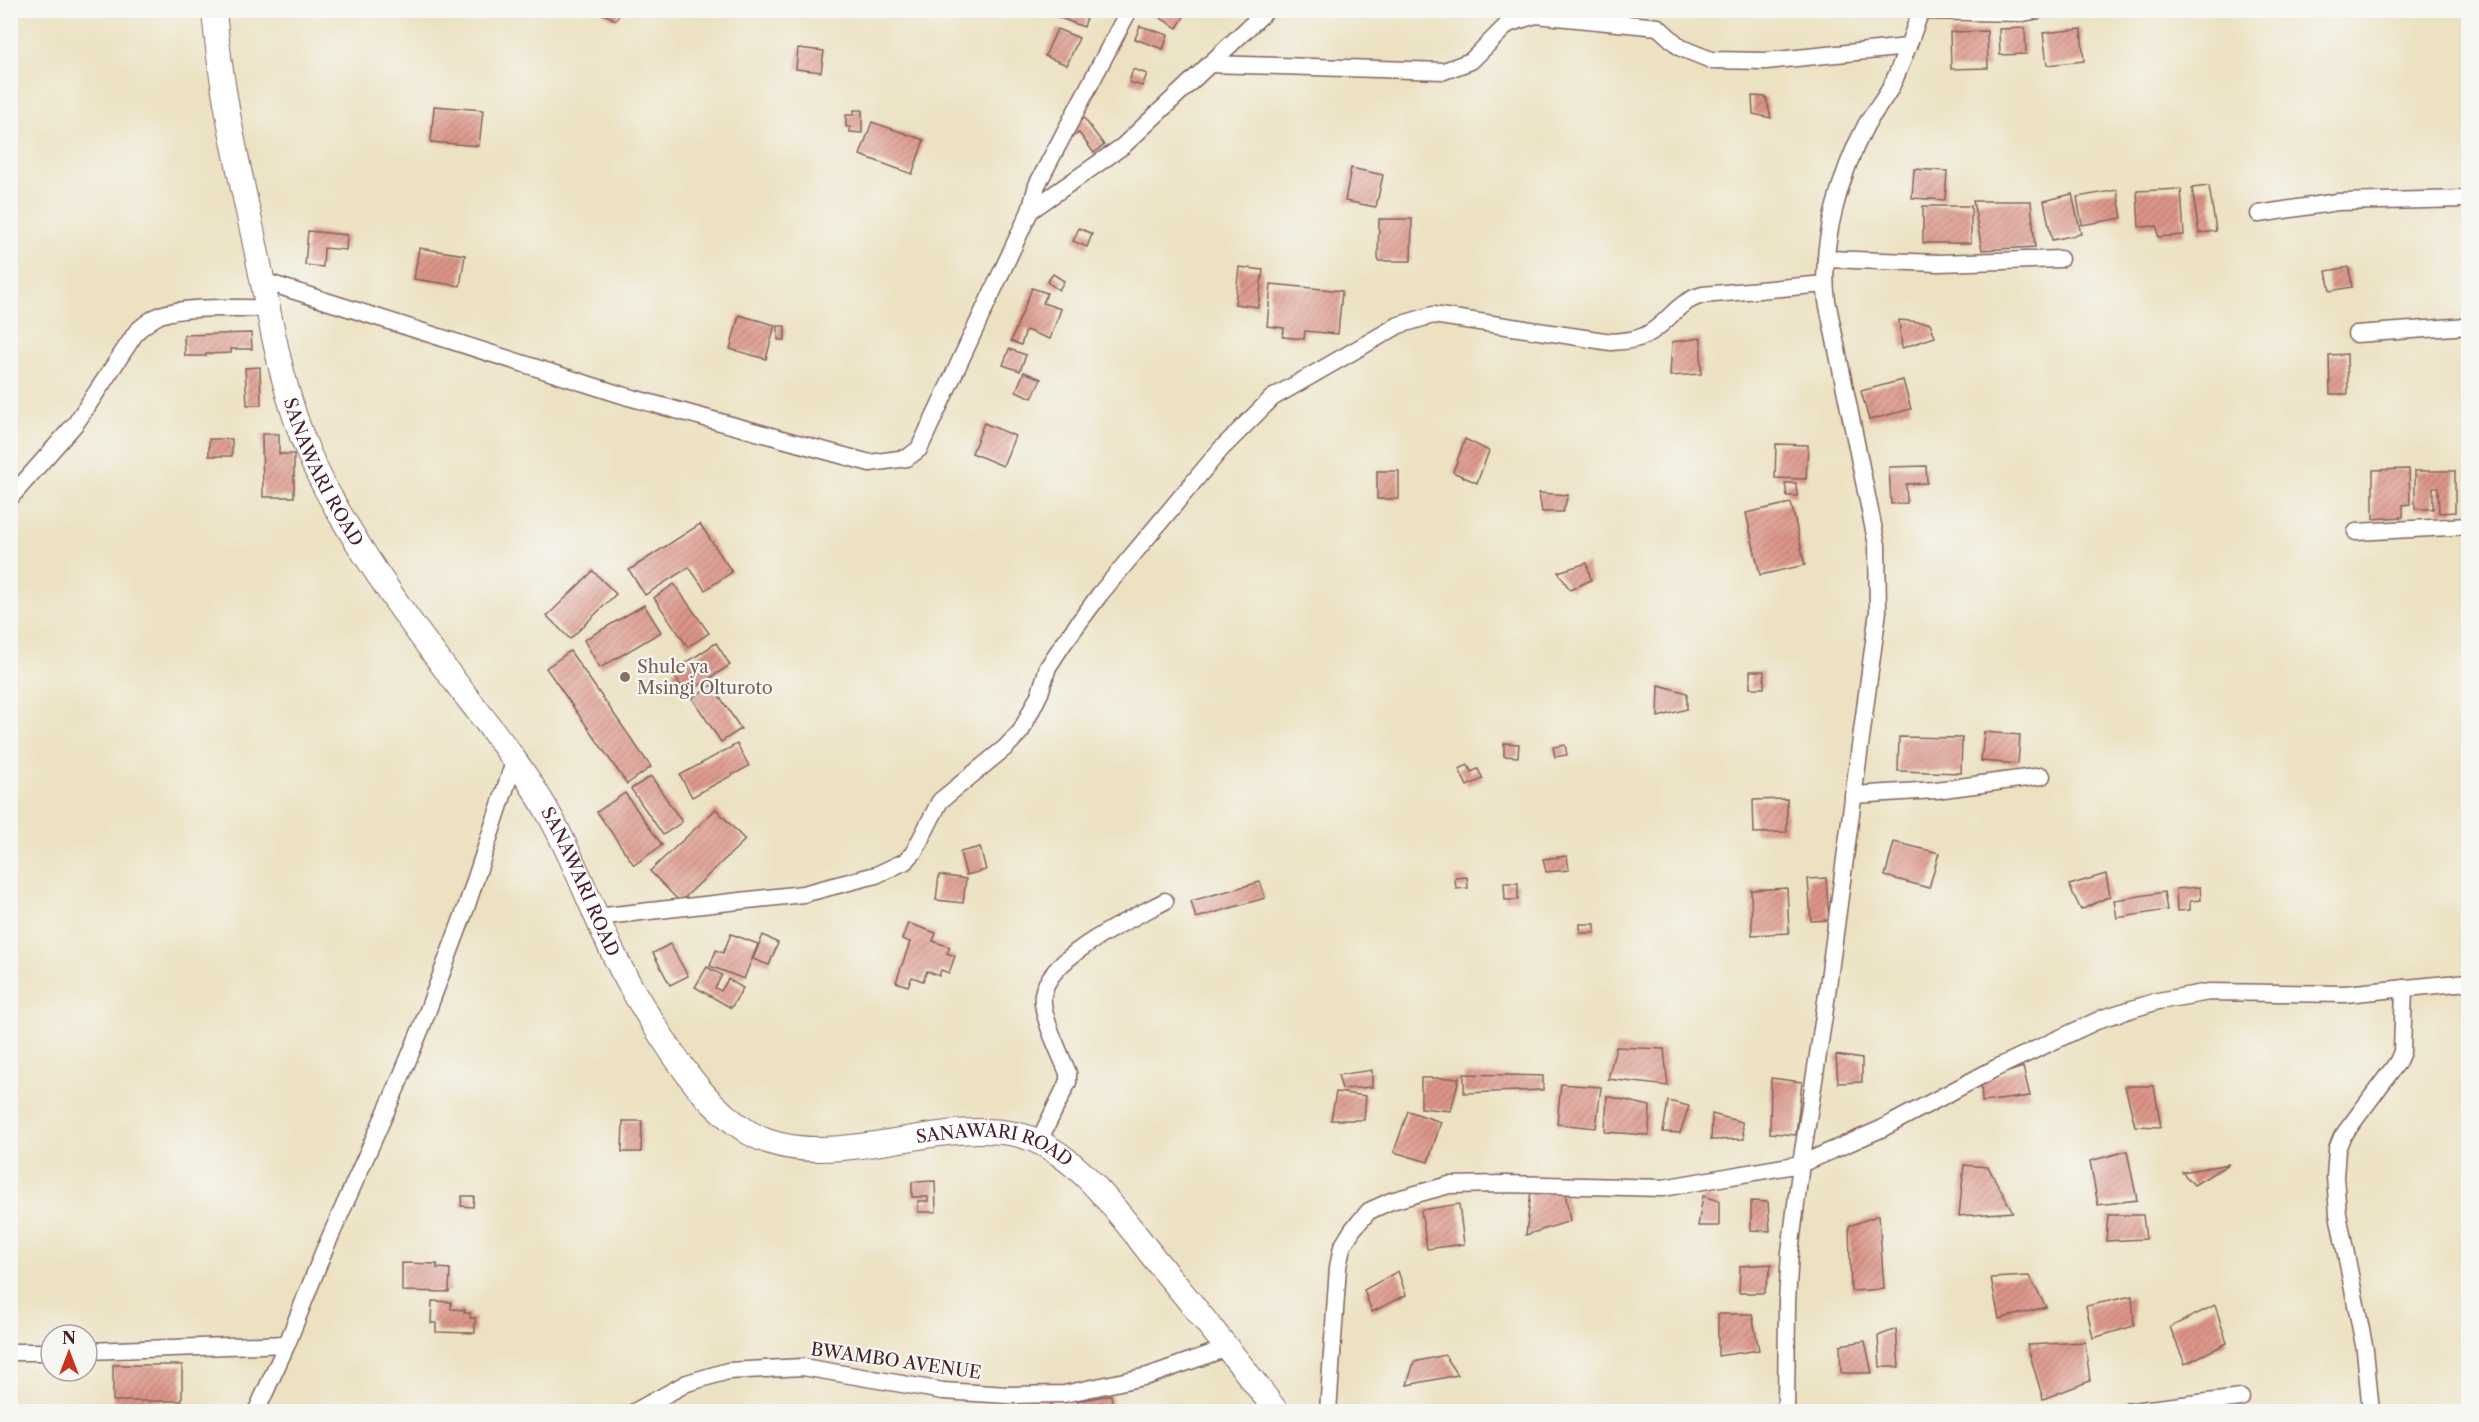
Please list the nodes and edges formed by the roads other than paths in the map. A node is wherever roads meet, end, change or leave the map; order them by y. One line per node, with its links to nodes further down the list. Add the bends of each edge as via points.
1 (214, 10): 13 (street, SANAWARI ROAD, via 223,92)
2 (1129, 10): 9 (street, via 1037,185)
3 (1267, 10): 7 (street)
4 (2039, 10): 5 (street)
5 (1921, 11): 6 (street)
6 (1908, 47): 7 (street, via 1766,61 1711,60 1681,48 1658,27 1536,15 1509,24 1472,61 1444,71); 11 (street, via 1845,170)
7 (1209, 64): 9 (street, via 1123,146)
8 (2469, 199): 10 (street, via 2337,202)
9 (1030, 211): 13 (street, via 919,449 907,458 891,462 870,463 625,396)
10 (2259, 214)
11 (1826, 259): 12 (street); 14 (street)
12 (2060, 259)
13 (263, 281): 15 (street, SANAWARI ROAD)
14 (1825, 284): 23 (street, via 1877,545 1879,577 1878,611); 25 (street, via 1690,298 1654,330 1634,340 1611,342 1433,315 1399,325 1272,398 1221,449 1063,644 1048,667 1021,731 940,801 906,861 876,875 803,894)
15 (268, 308): 18 (street, via 179,311 146,323 76,423); 21 (street, SANAWARI ROAD, via 297,422 322,481 362,549 432,651)
16 (2469, 326): 17 (street)
17 (2355, 334)
18 (12, 495)
19 (2469, 525): 20 (street)
20 (2356, 532)
21 (515, 759): 25 (street, SANAWARI ROAD, via 554,824); 30 (street, via 442,974)
22 (2042, 776): 23 (street, via 1936,790)
23 (1853, 795): 29 (street)
24 (1166, 901): 28 (street, via 1094,940 1062,963 1049,980 1043,994 1045,1011 1068,1082)
25 (596, 917): 28 (street, SANAWARI ROAD, via 632,989 690,1079 725,1115 749,1132 804,1148 978,1131 1019,1134)
26 (2469, 982): 27 (street)
27 (2404, 987): 29 (street, via 2345,994 2209,992 2158,1001 2103,1018 1996,1068 1881,1129); 42 (street, via 2402,1052 2342,1137 2336,1159 2338,1214 2365,1350)
28 (1039, 1142): 31 (street, SANAWARI ROAD, via 1065,1159 1103,1194)
29 (1800, 1164): 39 (street, via 1663,1188 1449,1185 1369,1211 1342,1248 1338,1267); 40 (street, via 1786,1302)
30 (287, 1344): 32 (street); 36 (street)
31 (1227, 1348): 37 (street, BWAMBO AVENUE, via 1148,1376 1064,1394 943,1391 803,1367 728,1371 687,1383); 38 (street, SANAWARI ROAD)
32 (99, 1351)
33 (10, 1352): 34 (street)
34 (39, 1352)
35 (2241, 1398): 41 (street)
36 (256, 1412)
37 (634, 1412)
38 (1277, 1412)
39 (1328, 1412)
40 (1786, 1412)
41 (2124, 1412)
42 (2371, 1412)

